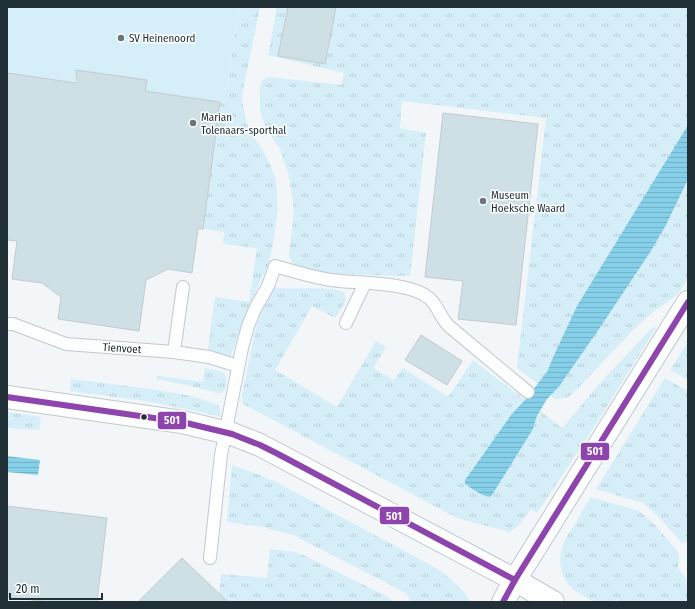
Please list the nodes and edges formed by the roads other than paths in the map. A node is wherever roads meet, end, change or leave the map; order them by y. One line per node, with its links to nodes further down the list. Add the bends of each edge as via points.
1 (365, 283): 4 (lane); 7 (lane, via 318,278 275,266 248,326); 8 (lane, via 411,289 428,297 450,327)
2 (183, 286): 6 (lane)
3 (688, 302): 12 (street)
4 (346, 323)
5 (7, 324): 6 (lane, Tienvoet, via 66,344)
6 (174, 352): 7 (lane, Tienvoet, via 209,357)
7 (238, 366): 10 (lane)
8 (528, 392)
9 (7, 397): 10 (street, via 165,419)
10 (225, 432): 11 (lane); 12 (street, via 278,454)
11 (210, 558)
12 (515, 580): 13 (street); 14 (street)
13 (503, 602)
14 (553, 602)

